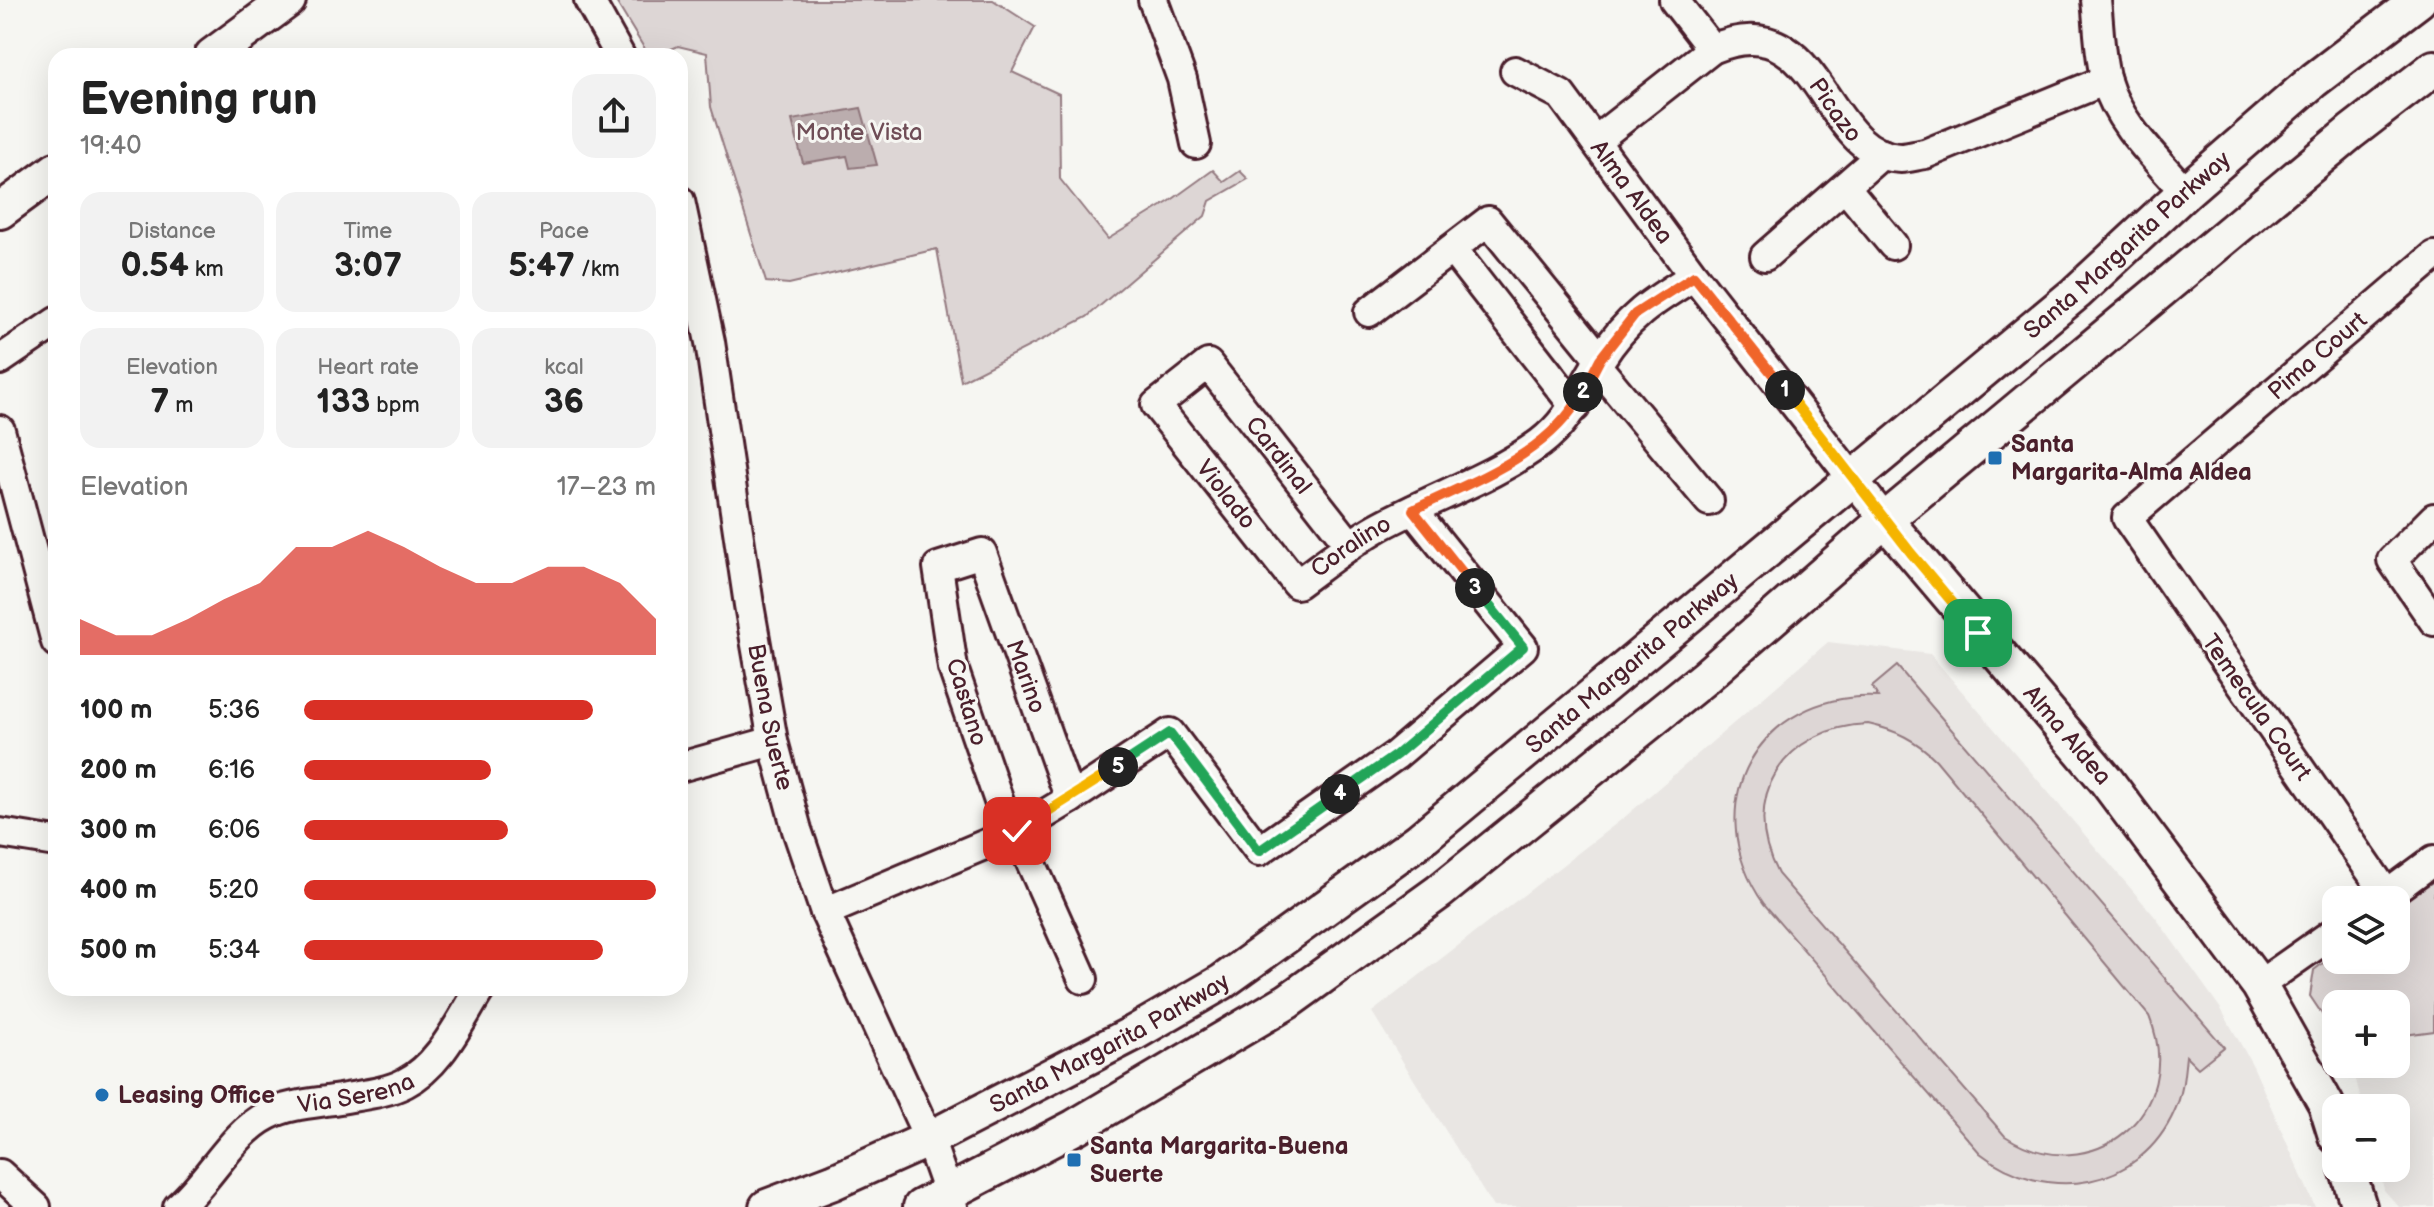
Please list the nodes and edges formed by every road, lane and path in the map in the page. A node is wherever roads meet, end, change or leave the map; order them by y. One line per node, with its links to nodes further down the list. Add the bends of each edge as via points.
1 (288, 0): 7 (main road)
2 (589, 0): 8 (street)
3 (1153, 0): 14 (street, via 1182,79)
4 (1674, 0): 9 (street)
5 (2096, 0): 12 (street)
6 (2419, 0): 18 (main road, Santa Margarita Parkway, via 2314,80)
7 (223, 48)
8 (616, 48)
9 (1712, 49): 13 (street, Picazo); 15 (street, Picazo, via 1752,39 1796,57 1857,137)
10 (2434, 68): 38 (main road, via 2339,141)
11 (1515, 71): 13 (street, Alma Aldea, via 1561,95)
12 (2106, 80): 15 (street, Picazo, via 1925,154); 18 (street, via 2124,120)
13 (1595, 141): 25 (street, Alma Aldea)
14 (1196, 144)
15 (1882, 154): 17 (street)
16 (48, 176): 19 (main road)
17 (1846, 188): 21 (street); 23 (street)
18 (2185, 192): 33 (main road, Santa Margarita Parkway, via 2076,293)
19 (0, 211)
20 (688, 239): 44 (street, Buena Suerte, via 710,342)
21 (1893, 245)
22 (1452, 249): 26 (street); 29 (street, via 1488,221); 31 (street)
23 (1765, 256)
24 (2434, 256): 36 (street, Pima Court)
25 (1694, 276): 29 (street, Coralino, via 1635,314); 33 (street, Alma Aldea)
26 (1369, 312)
27 (48, 327): 28 (street)
28 (0, 360)
29 (1598, 362): 31 (street, Coralino); 34 (street)
30 (1208, 364): 39 (street, Cardinal); 41 (street, Violado, via 1156,405)
31 (1575, 407): 35 (street, Coralino, via 1558,428 1516,459)
32 (0, 430): 42 (street)
33 (1852, 477): 38 (street, Alma Aldea); 59 (main road, Santa Margarita Parkway, via 1418,841 1222,982)
34 (1709, 501)
35 (1413, 510): 39 (street, Coralino); 46 (street, via 1523,647 1396,755 1259,851 1170,733)
36 (2127, 518): 51 (street, Temecula Court)
37 (2434, 518): 43 (street, via 2392,560)
38 (1885, 520): 56 (main road, Alma Aldea, via 2105,779); 62 (main road, via 1704,678 1439,892 1288,1001)
39 (1350, 545): 41 (street, Coralino)
40 (982, 553): 46 (street, Marino); 47 (street, Castano, via 938,567 953,668)
41 (1297, 584)
42 (48, 612)
43 (2434, 621)
44 (773, 741): 45 (street); 53 (street, Buena Suerte)
45 (688, 765)
46 (1070, 799): 47 (street)
47 (1014, 832): 53 (street); 55 (street, Castano)
48 (0, 833): 49 (street)
49 (48, 841)
50 (2434, 860): 52 (street)
51 (2376, 886)
52 (2400, 886)
53 (825, 912): 59 (street, Buena Suerte)
54 (2322, 941): 56 (street)
55 (1083, 979)
56 (2259, 985): 58 (main road, Alma Aldea)
57 (476, 996): 64 (street, Via Serena, via 422,1072 380,1091 269,1115 242,1135)
58 (2322, 1097)
59 (929, 1139): 62 (street, Buena Suerte); 65 (main road, Santa Margarita Parkway)
60 (0, 1174): 63 (street)
61 (2351, 1182): 66 (main road)
62 (941, 1203)
63 (36, 1207)
64 (178, 1207)
65 (767, 1207)
66 (2359, 1207)

